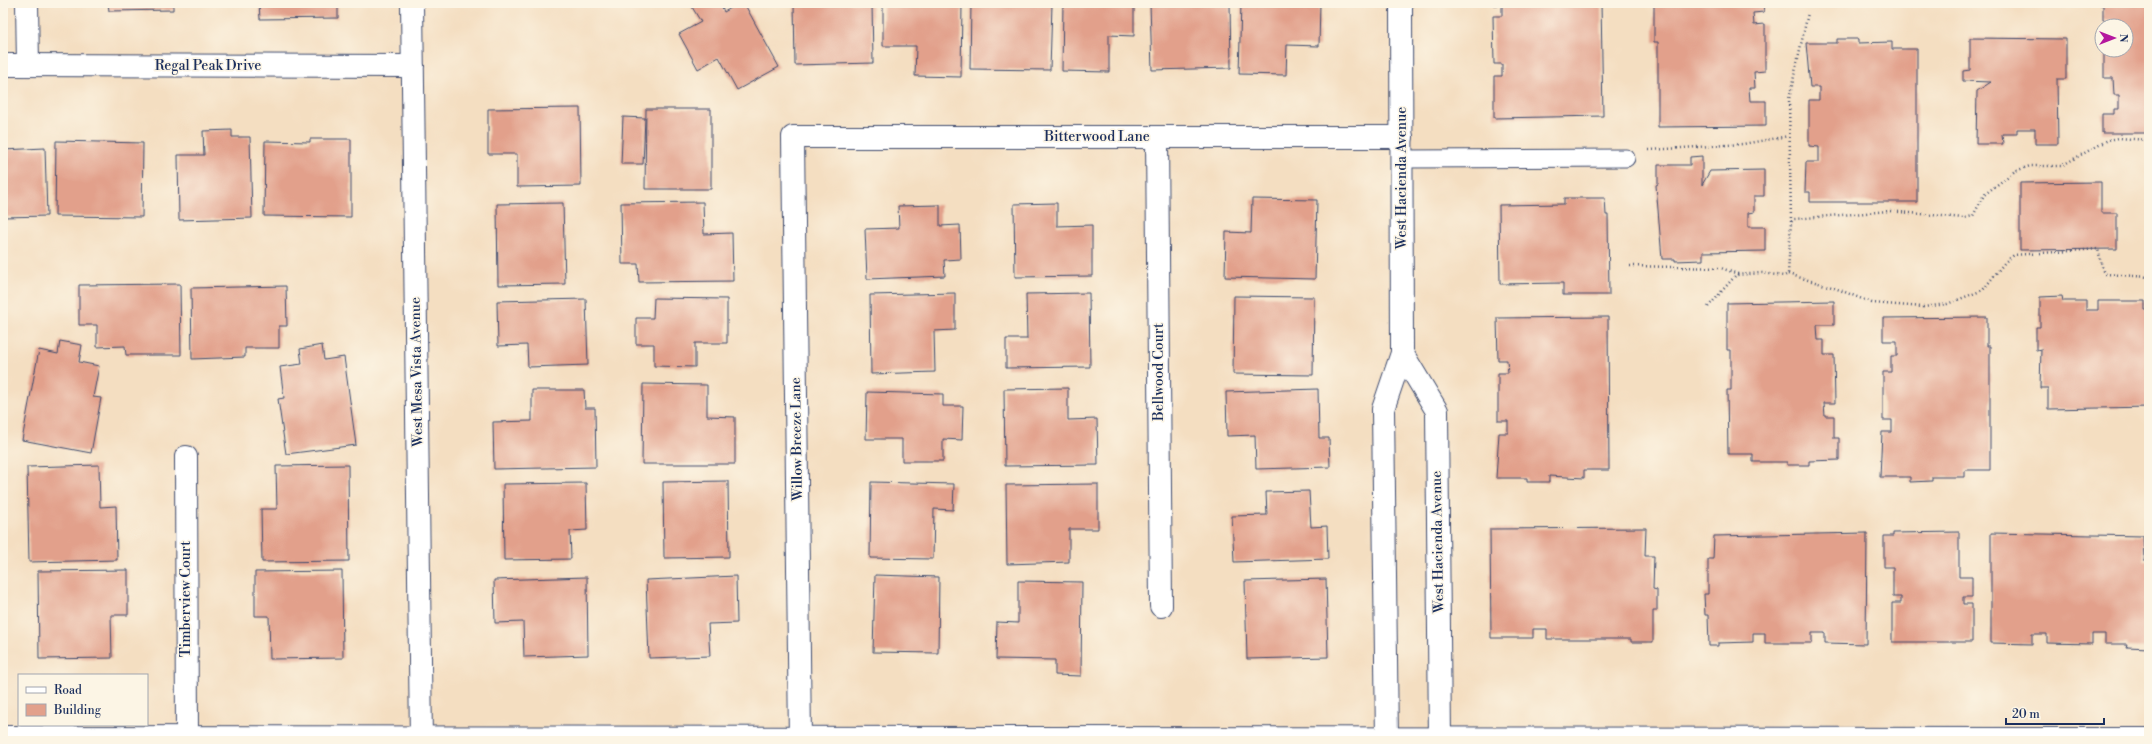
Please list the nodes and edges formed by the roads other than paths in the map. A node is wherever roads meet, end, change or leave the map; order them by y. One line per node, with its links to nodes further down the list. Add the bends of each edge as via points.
1 (27, 3): 5 (main road)
2 (412, 3): 6 (main road, West Mesa Vista Avenue)
3 (1401, 3): 9 (main road, West Hacienda Avenue)
4 (3, 65): 5 (main road, Regal Peak Drive)
5 (28, 65): 6 (main road, Regal Peak Drive)
6 (413, 66): 17 (main road, West Mesa Vista Avenue)
7 (793, 137): 8 (main road, Bitterwood Lane); 18 (main road, Willow Breeze Lane)
8 (1157, 137): 9 (main road, Bitterwood Lane); 14 (main road, Bellwood Court)
9 (1402, 137): 11 (main road, West Hacienda Avenue)
10 (1626, 158): 11 (lane)
11 (1402, 159): 12 (main road, West Hacienda Avenue)
12 (1402, 352): 19 (main road, West Hacienda Avenue, via 1383,409); 20 (main road, West Hacienda Avenue, via 1437,411)
13 (186, 457): 16 (main road, Timberview Court)
14 (1161, 606)
15 (3, 737): 16 (main road)
16 (187, 739): 17 (main road)
17 (421, 739): 18 (main road)
18 (800, 740): 19 (main road)
19 (1387, 740): 20 (main road)
20 (1440, 740): 21 (main road)
21 (2149, 740)

